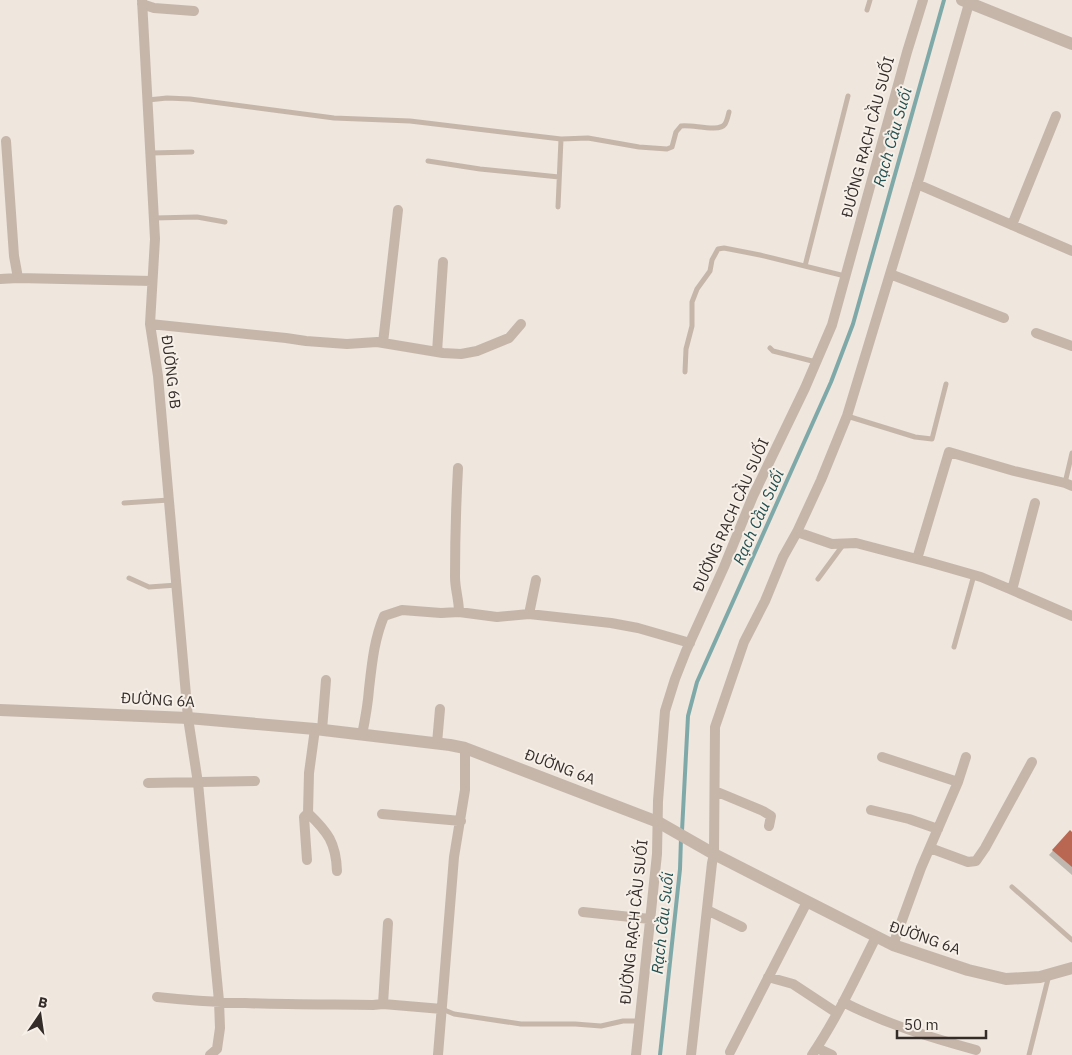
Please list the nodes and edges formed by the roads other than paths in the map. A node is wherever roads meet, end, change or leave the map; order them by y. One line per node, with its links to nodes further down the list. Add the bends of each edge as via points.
1 (870, 0): 5 (lane)
2 (924, 0): 28 (street, ĐƯỜNG RẠCH CẦU SUỐI)
3 (966, 1): 7 (street); 18 (street)
4 (142, 5): 6 (street); 9 (street, ĐƯỜNG 6B)
5 (867, 10)
6 (194, 11)
7 (1072, 44)
8 (848, 96): 26 (lane)
9 (148, 100): 12 (lane, via 190,99 334,118 410,121); 15 (street, ĐƯỜNG 6B)
10 (729, 112): 12 (lane, via 721,128 681,126 668,149 588,138)
11 (1056, 116): 23 (street)
12 (560, 139): 17 (lane)
13 (6, 141): 29 (street)
14 (192, 152): 15 (lane)
15 (151, 153): 21 (street, ĐƯỜNG 6B)
16 (428, 161): 17 (lane)
17 (559, 178): 19 (lane)
18 (917, 184): 23 (street); 27 (street)
19 (558, 207)
20 (398, 210): 36 (street)
21 (154, 218): 22 (lane, via 197,217); 31 (street, ĐƯỜNG 6B)
22 (225, 222)
23 (1012, 225): 24 (street)
24 (1072, 251)
25 (443, 262): 39 (street)
26 (805, 266): 28 (lane); 41 (lane, via 718,249 710,271 692,302)
27 (890, 274): 32 (street); 43 (street)
28 (845, 276): 40 (street, ĐƯỜNG RẠCH CẦU SUỐI, via 832,325)
29 (18, 278): 30 (street); 31 (street)
30 (0, 279)
31 (152, 281): 33 (street, ĐƯỜNG 6B)
32 (1004, 318)
33 (150, 324): 36 (street, via 314,342); 47 (street, ĐƯỜNG 6B)
34 (521, 324): 39 (street, via 509,338 477,351 461,354)
35 (1036, 333): 37 (street)
36 (383, 343): 39 (street)
37 (1072, 346)
38 (770, 348): 40 (lane)
39 (437, 352)
40 (816, 362): 62 (street, ĐƯỜNG RẠCH CẦU SUỐI, via 753,496)
41 (685, 372)
42 (946, 384): 43 (lane, via 932,439 915,437)
43 (847, 416): 50 (street)
44 (1072, 453): 46 (lane)
45 (458, 468): 59 (street, via 454,525)
46 (1068, 484): 52 (street, via 949,452)
47 (169, 500): 48 (lane); 57 (street, ĐƯỜNG 6B)
48 (124, 503)
49 (1035, 503): 58 (street)
50 (797, 532): 51 (street); 79 (street, via 744,642 722,704 715,727)
51 (843, 545): 52 (street, via 856,543); 55 (lane)
52 (917, 559): 53 (street)
53 (974, 576): 58 (street); 63 (lane)
54 (129, 578): 57 (lane, via 149,587)
55 (818, 579)
56 (536, 580): 60 (street)
57 (177, 585): 67 (street, ĐƯỜNG 6B)
58 (1012, 590): 61 (street)
59 (458, 612): 60 (street, via 497,617); 69 (street, via 402,610 384,616 372,655)
60 (529, 614): 62 (street, via 611,623)
61 (1072, 616)
62 (690, 643): 84 (street, ĐƯỜNG RẠCH CẦU SUỐI, via 665,711)
63 (954, 647)
64 (326, 680): 68 (street)
65 (440, 709): 70 (street)
66 (0, 710): 67 (street, ĐƯỜNG 6A)
67 (188, 718): 68 (street, ĐƯỜNG 6A); 78 (street, ĐƯỜNG 6B)
68 (318, 730): 69 (street, ĐƯỜNG 6A); 81 (street, via 310,773)
69 (362, 735): 70 (street, ĐƯỜNG 6A)
70 (437, 743): 71 (street, ĐƯỜNG 6A)
71 (465, 748): 83 (street, via 465,790); 84 (street, ĐƯỜNG 6A)
72 (882, 757): 76 (street)
73 (966, 757): 76 (street)
74 (1032, 762): 87 (street, via 976,861 968,862)
75 (255, 781): 78 (street)
76 (958, 782): 86 (street)
77 (148, 783): 78 (street)
78 (198, 783): 105 (street, ĐƯỜNG 6B)
79 (714, 791): 85 (street, via 764,810 771,816); 88 (street)
80 (870, 810): 86 (street)
81 (308, 813): 89 (street, via 304,817); 90 (street, via 327,833 337,855)
82 (382, 814): 83 (street)
83 (460, 821): 108 (street, via 454,857)
84 (660, 824): 88 (street, ĐƯỜNG 6A); 95 (street, ĐƯỜNG RẠCH CẦU SUỐI)
85 (769, 826)
86 (938, 829): 87 (street)
87 (930, 848): 100 (street)
88 (712, 852): 92 (street, ĐƯỜNG 6A); 93 (street)
89 (307, 860)
90 (337, 871)
91 (1012, 887): 99 (lane)
92 (807, 902): 98 (street, ĐƯỜNG 6A); 103 (street)
93 (707, 910): 97 (street); 117 (street)
94 (583, 912): 95 (street)
95 (650, 919): 110 (street, ĐƯỜNG RẠCH CẦU SUỐI)
96 (388, 923): 107 (street)
97 (742, 927)
98 (876, 937): 100 (street, ĐƯỜNG 6A); 106 (street)
99 (1072, 940)
100 (893, 945): 102 (street, ĐƯỜNG 6A, via 1006,979)
101 (1072, 968): 102 (street, ĐƯỜNG 6A)
102 (1049, 974): 119 (lane)
103 (768, 977): 109 (street, via 793,984); 113 (street)
104 (157, 997): 105 (street)
105 (219, 1001): 107 (street, via 298,1005); 114 (street, ĐƯỜNG 6B, via 218,1049)
106 (843, 1002): 109 (street); 111 (street, via 917,1034)
107 (383, 1004): 108 (street)
108 (442, 1009): 110 (lane, via 454,1014 521,1024 601,1026); 115 (street)
109 (837, 1013): 112 (street)
110 (639, 1021): 116 (street, ĐƯỜNG RẠCH CẦU SUỐI)
111 (976, 1050)
112 (814, 1051): 118 (street)
113 (730, 1052)
114 (210, 1055)
115 (438, 1055)
116 (636, 1055)
117 (692, 1055)
118 (832, 1055)
119 (1029, 1055)

